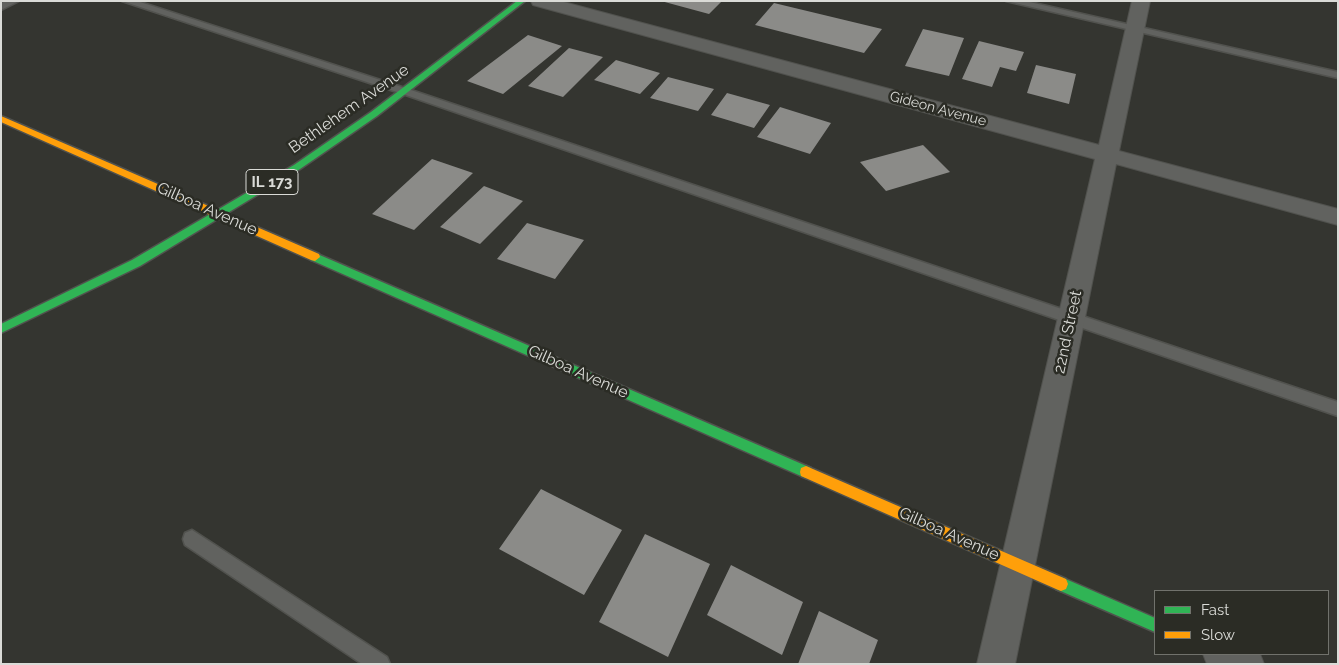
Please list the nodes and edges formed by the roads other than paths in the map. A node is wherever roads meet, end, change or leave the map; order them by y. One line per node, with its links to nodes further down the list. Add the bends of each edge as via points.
1 (14, 1): 7 (lane)
2 (127, 1): 10 (lane)
3 (522, 1): 10 (street, Bethlehem Avenue / IL 173)
4 (539, 1): 12 (street, Gideon Avenue)
5 (1011, 1): 8 (lane)
6 (1140, 1): 8 (street, 22nd Street)
7 (1, 7)
8 (1134, 30): 9 (lane); 12 (street, 22nd Street)
9 (1338, 75)
10 (404, 91): 13 (street, Bethlehem Avenue / IL 173, via 297,167); 15 (lane)
11 (1, 119): 13 (street, Gilboa Avenue)
12 (1107, 155): 14 (street, Gideon Avenue); 15 (street, 22nd Street)
13 (218, 214): 16 (street, Bethlehem Avenue / IL 173, via 136,263); 19 (street, Gilboa Avenue)
14 (1338, 217)
15 (1071, 318): 17 (lane); 19 (street, 22nd Street)
16 (1, 329)
17 (1338, 409)
18 (192, 539): 22 (lane)
19 (1018, 564): 20 (street, Gilboa Avenue); 23 (street, 22nd Street)
20 (1154, 624)
21 (1224, 655): 24 (street)
22 (380, 664)
23 (996, 664)
24 (1245, 664)

